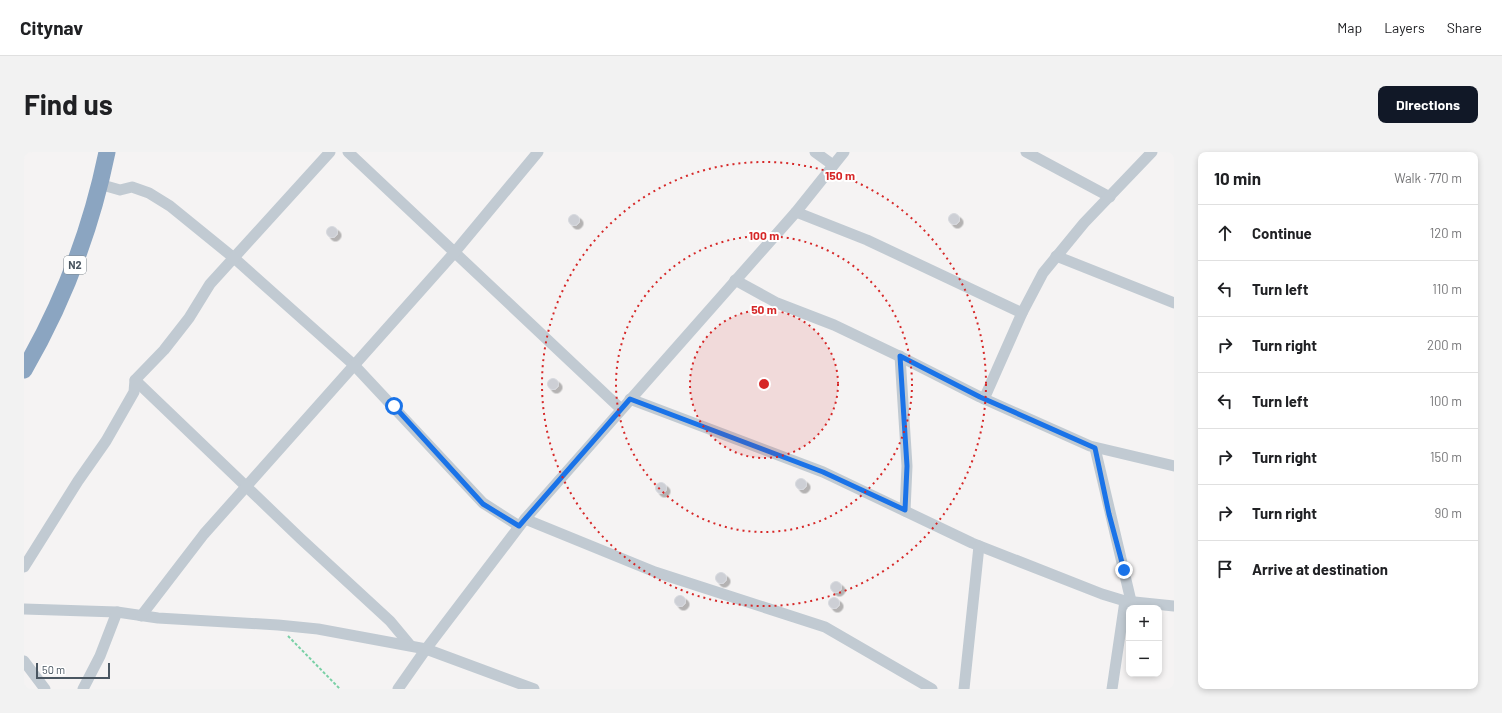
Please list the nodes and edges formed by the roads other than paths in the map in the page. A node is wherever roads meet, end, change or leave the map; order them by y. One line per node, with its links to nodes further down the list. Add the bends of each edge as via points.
1 (106, 152): 10 (highway, N2)
2 (330, 152): 15 (street)
3 (348, 152): 13 (street)
4 (538, 152): 13 (street)
5 (815, 152): 9 (street)
6 (844, 152): 9 (street)
7 (1026, 152): 11 (street)
8 (1152, 152): 11 (street)
9 (833, 165): 12 (street)
10 (99, 184): 15 (street, via 120,190 132,187 156,196); 21 (highway, N2, via 68,283 47,330)
11 (1110, 197): 14 (street)
12 (796, 212): 16 (street); 18 (street, via 867,240)
13 (454, 253): 20 (street); 25 (street)
14 (1056, 256): 17 (street); 18 (street, via 1043,273)
15 (234, 258): 20 (street); 22 (street, via 210,284 189,318 164,350)
16 (735, 280): 19 (street, via 777,303 834,325); 23 (street)
17 (1174, 303)
18 (1022, 312): 24 (street)
19 (900, 356): 24 (street); 29 (street, via 907,466)
20 (354, 365): 28 (street); 30 (street, via 483,504)
21 (24, 370)
22 (135, 380): 28 (street); 32 (street, via 134,392 106,441)
23 (630, 399): 25 (street); 29 (street, via 823,472)
24 (984, 399): 26 (street)
25 (621, 409): 30 (street)
26 (1095, 448): 27 (street); 33 (street)
27 (1174, 466)
28 (246, 487): 37 (street, via 204,534); 38 (street, via 390,621)
29 (905, 510): 31 (street)
30 (522, 522): 39 (street); 45 (street, via 656,572 825,627)
31 (979, 546): 33 (street, via 1102,594); 46 (street)
32 (24, 567)
33 (1128, 601): 34 (street); 47 (street)
34 (1174, 606)
35 (24, 609): 36 (street)
36 (117, 612): 37 (street); 42 (street)
37 (141, 616): 38 (street, via 325,630)
38 (410, 645): 39 (street)
39 (426, 648): 43 (street); 44 (street)
40 (24, 661): 41 (street)
41 (44, 689)
42 (84, 689)
43 (398, 689)
44 (534, 689)
45 (932, 689)
46 (964, 689)
47 (1112, 689)

